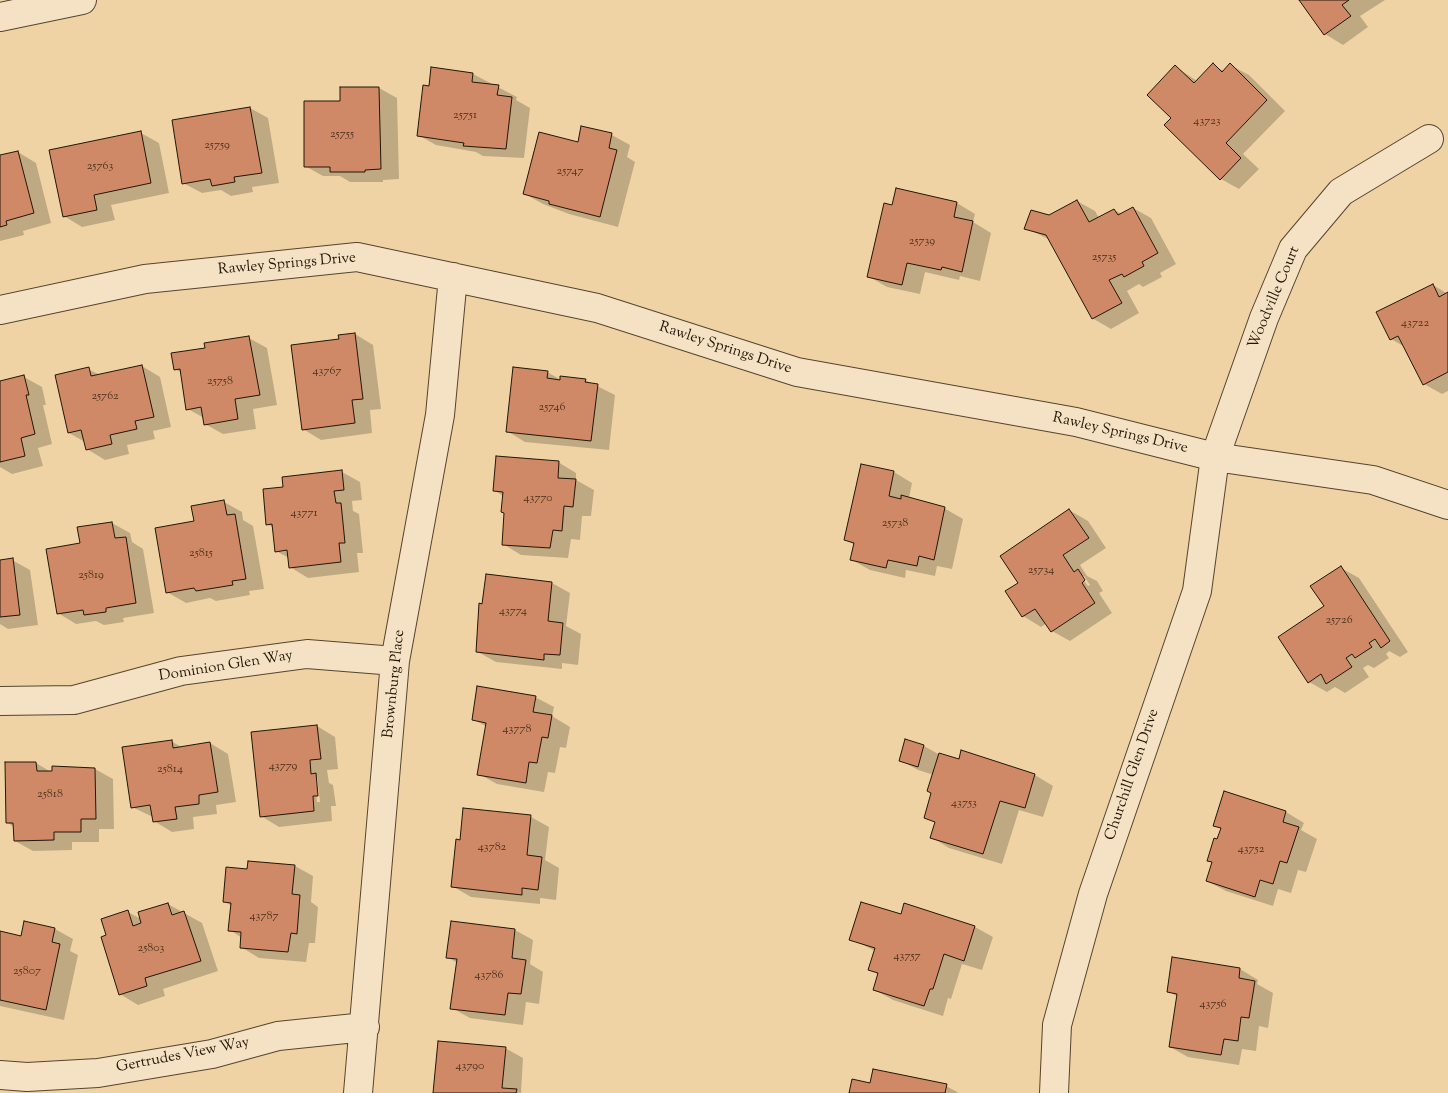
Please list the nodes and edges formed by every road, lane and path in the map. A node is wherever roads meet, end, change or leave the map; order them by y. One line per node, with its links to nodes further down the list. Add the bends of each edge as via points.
1 (82, 0): 2 (street)
2 (0, 16)
3 (1429, 140): 6 (street, Woodville Court, via 1340,192 1293,249 1264,318)
4 (453, 277): 5 (street, Rawley Springs Drive, via 356,257 145,279); 6 (street, Rawley Springs Drive, via 597,308 797,372 1076,422); 8 (street, Brownburg Place, via 440,416)
5 (0, 310)
6 (1214, 457): 7 (street, Rawley Springs Drive, via 1373,480); 13 (street, Churchill Glen Drive, via 1196,591 1092,894 1057,1025)
7 (1448, 506)
8 (395, 661): 9 (street, Dominion Glen Way, via 307,654 181,671 74,700); 10 (street, Brownburg Place)
9 (0, 701)
10 (366, 1027): 11 (street, Gertrudes View Way, via 278,1036 212,1054 98,1073); 12 (street, Brownburg Place)
11 (0, 1075)
12 (358, 1093)
13 (1054, 1093)

